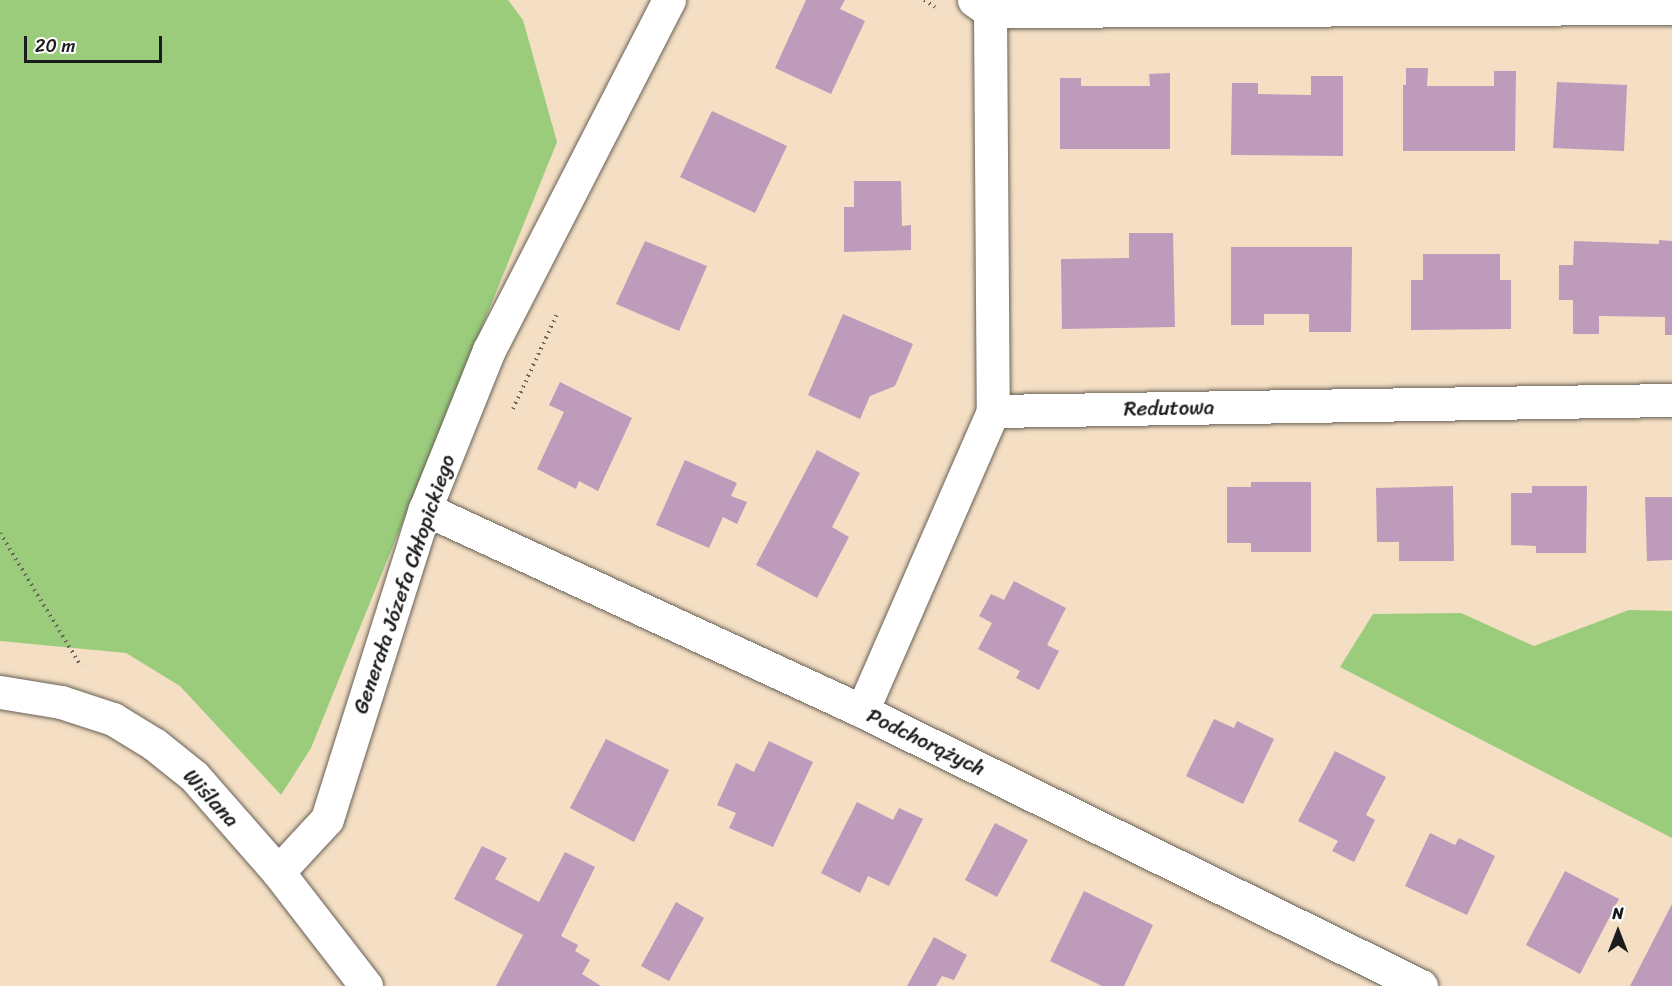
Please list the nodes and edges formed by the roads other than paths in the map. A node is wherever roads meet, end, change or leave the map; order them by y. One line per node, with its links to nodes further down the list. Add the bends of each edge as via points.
1 (669, 0): 6 (street, Generała Józefa Chłopickiego, via 489,350)
2 (982, 5): 3 (street); 5 (street)
3 (1672, 8)
4 (1672, 400): 5 (street, Redutowa)
5 (993, 411): 8 (street)
6 (425, 509): 8 (street, Podchorążych); 9 (street, Generała Józefa Chłopickiego, via 327,819)
7 (0, 692): 9 (street, Wiślana, via 61,702 113,719 154,744 194,776)
8 (862, 711): 11 (street, Podchorążych)
9 (278, 872): 10 (street, Wiślana)
10 (366, 986)
11 (1421, 986)

